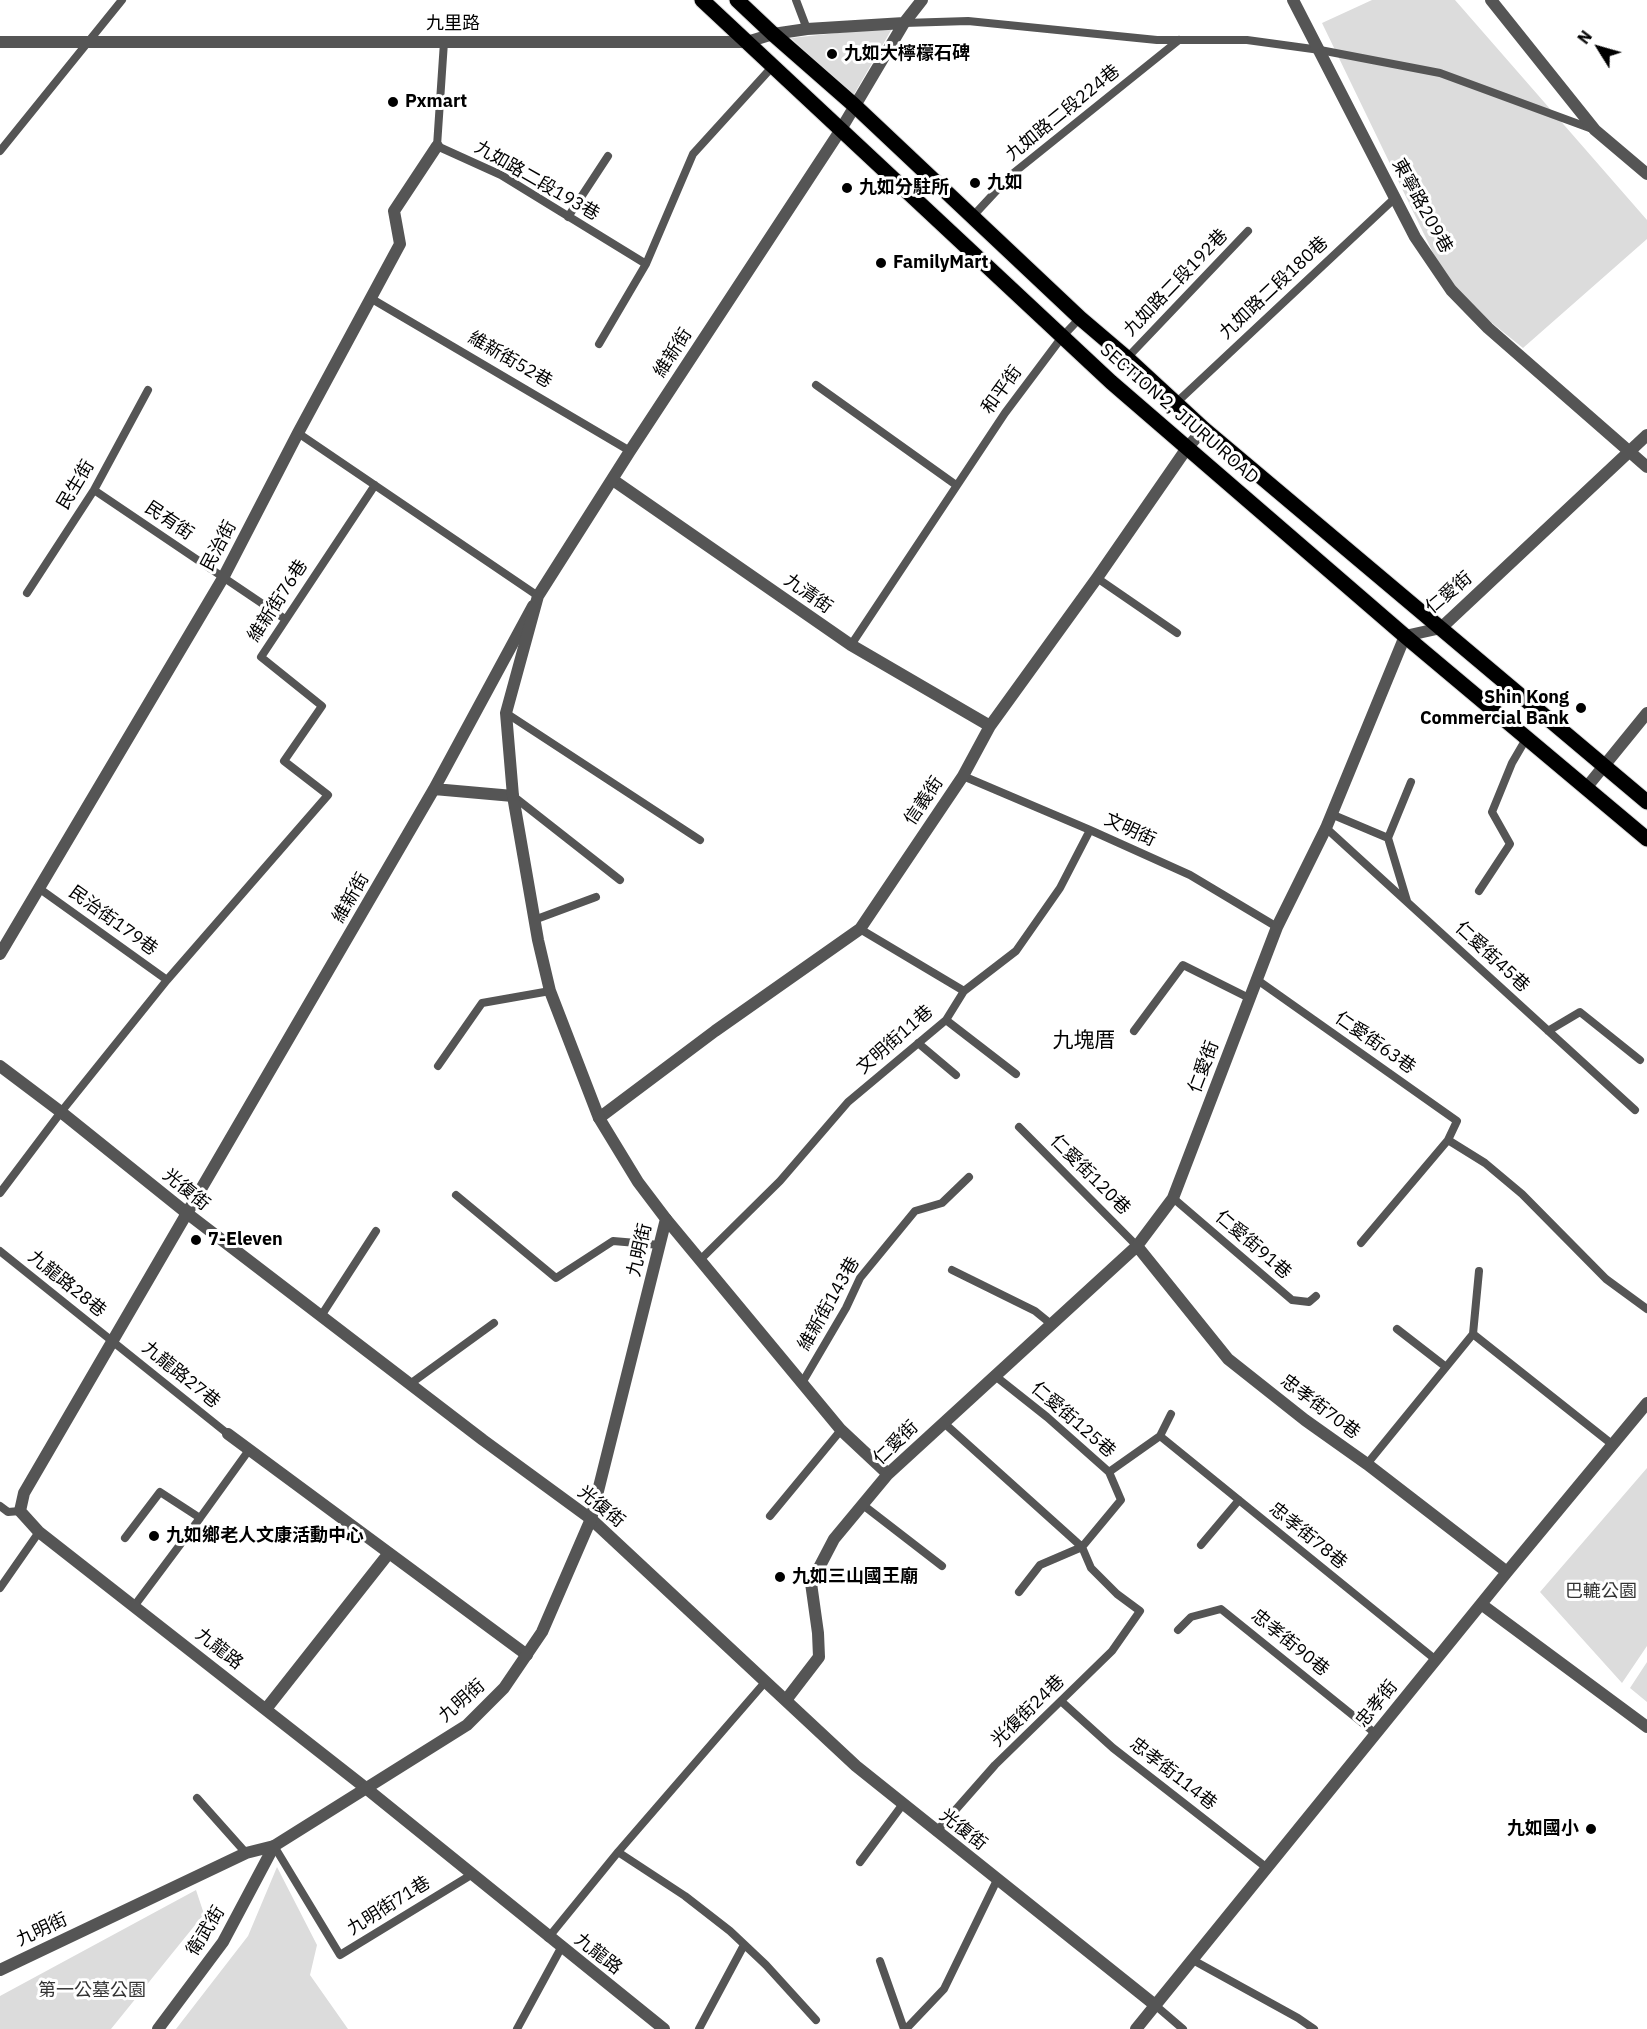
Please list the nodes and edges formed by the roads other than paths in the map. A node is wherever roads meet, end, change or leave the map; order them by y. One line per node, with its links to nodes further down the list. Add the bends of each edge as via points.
1 (122, 0): 15 (lane)
2 (702, 0): 14 (main road, SECTION 2, JIURU ROAD)
3 (738, 0): 10 (main road, SECTION 2, JIURU ROAD)
4 (796, 0): 9 (lane)
5 (922, 0): 8 (street, 維新街)
6 (1293, 0): 16 (street, 東寧路209巷)
7 (1491, 0): 19 (street)
8 (904, 23): 9 (street, 九里路); 11 (lane, via 968,21); 18 (street, 維新街)
9 (807, 29): 10 (street, 九里路)
10 (773, 34): 14 (street, 九里路); 18 (main road, SECTION 2, JIURU ROAD)
11 (1179, 40): 16 (lane, via 1247,40); 27 (lane, 九如路二段224巷, via 1011,175)
12 (0, 42): 15 (street, 九里路)
13 (444, 42): 14 (street, 九里路); 15 (street, 九里路); 21 (lane)
14 (747, 42): 17 (main road, SECTION 2, JIURU ROAD)
15 (86, 43): 22 (lane)
16 (1320, 50): 19 (lane, via 1440,73); 25 (street, 東寧路209巷)
17 (773, 66): 20 (main road, SECTION 2, JIURU ROAD); 29 (lane, via 693,154)
18 (854, 105): 20 (street, 維新街); 27 (main road, SECTION 2, JIURU ROAD)
19 (1595, 130): 24 (street)
20 (840, 131): 32 (main road, SECTION 2, JIURU ROAD); 42 (street, 維新街)
21 (437, 146): 26 (lane, 九如路二段193巷, via 501,176); 30 (street, 民治街, via 394,211 400,244)
22 (0, 151)
23 (608, 156): 26 (lane)
24 (1647, 174)
25 (1395, 198): 37 (lane, 九如路二段180巷); 43 (street, 東寧路209巷, via 1415,237 1451,290 1488,328)
26 (568, 216): 29 (lane, 九如路二段193巷)
27 (973, 216): 31 (main road, SECTION 2, JIURU ROAD)
28 (1248, 231): 34 (lane, 九如路二段192巷)
29 (646, 264): 33 (lane)
30 (372, 299): 39 (street, 民治街); 42 (lane, 維新街52巷)
31 (1080, 318): 32 (lane, 和平街); 34 (main road, SECTION 2, JIURU ROAD)
32 (1062, 336): 41 (main road, SECTION 2, JIURU ROAD); 47 (lane, 和平街)
33 (599, 344)
34 (1128, 358): 37 (main road, SECTION 2, JIURU ROAD)
35 (816, 385): 47 (lane)
36 (148, 390): 48 (lane, 民生街)
37 (1176, 403): 38 (main road, SECTION 2, JIURU ROAD)
38 (1204, 429): 41 (street, 信義街); 54 (main road, SECTION 2, JIURU ROAD)
39 (298, 433): 46 (lane); 49 (street, 民治街)
40 (1647, 435): 43 (street, 仁愛街)
41 (1187, 448): 50 (street, 信義街); 56 (main road, SECTION 2, JIURU ROAD)
42 (630, 450): 45 (street, 維新街)
43 (1630, 452): 44 (street, 東寧路209巷); 54 (street, 仁愛街)
44 (1647, 467)
45 (613, 480): 52 (street, 維新街); 57 (street, 九清街)
46 (375, 485): 52 (lane); 53 (lane, 維新街76巷)
47 (956, 486): 57 (lane, 和平街)
48 (94, 490): 49 (lane, 民有街); 51 (lane, 民生街)
49 (223, 578): 53 (lane, 民有街); 76 (street, 民治街)
50 (1097, 578): 55 (lane); 60 (street, 信義街)
51 (27, 593)
52 (538, 596): 58 (street, 維新街); 66 (street, 維新街)
53 (285, 619): 85 (lane, 維新街76巷, via 261,657 322,706 284,761 328,795)
54 (1441, 628): 56 (street, 仁愛街); 62 (main road, SECTION 2, JIURU ROAD)
55 (1178, 633)
56 (1405, 636): 61 (main road, SECTION 2, JIURU ROAD); 69 (street, 仁愛街)
57 (851, 645): 60 (street, 九清街)
58 (506, 713): 67 (street, 維新街); 74 (lane)
59 (1647, 713): 62 (street)
60 (990, 726): 63 (street, 信義街)
61 (1526, 739): 65 (main road, SECTION 2, JIURU ROAD); 77 (lane, via 1492,812 1510,844)
62 (1604, 767): 65 (street); 68 (main road, SECTION 2, JIURU ROAD)
63 (963, 776): 71 (lane, 文明街); 82 (street, 信義街)
64 (1411, 782): 72 (lane)
65 (1586, 788): 73 (main road, SECTION 2, JIURU ROAD)
66 (434, 789): 67 (street); 107 (street, 維新街)
67 (513, 796): 75 (lane); 80 (street, 維新街)
68 (1647, 802)
69 (1331, 814): 70 (street, 仁愛街); 72 (lane)
70 (1326, 828): 79 (lane, 仁愛街45巷); 81 (street, 仁愛街)
71 (1090, 830): 81 (lane, 文明街, via 1190,875); 87 (lane, 文明街11巷, via 1060,888 1016,951)
72 (1388, 838): 79 (lane)
73 (1647, 839)
74 (700, 840)
75 (620, 880)
76 (40, 889): 83 (street, 民治街); 85 (lane, 民治街179巷)
77 (1479, 891)
78 (596, 897): 80 (lane)
79 (1408, 902): 91 (lane, 仁愛街45巷)
80 (534, 920): 86 (street, 維新街)
81 (1277, 927): 84 (street, 仁愛街)
82 (860, 929): 87 (lane); 100 (street, 信義街)
83 (0, 954)
84 (1256, 979): 88 (street, 仁愛街); 102 (lane, 仁愛街63巷, via 1457,1121)
85 (167, 980): 99 (lane)
86 (550, 991): 95 (lane, via 482,1003); 100 (street, 維新街)
87 (964, 991): 89 (lane, 文明街11巷)
88 (1249, 998): 90 (lane, via 1183,965); 106 (street, 仁愛街)
89 (946, 1020): 92 (lane, 文明街11巷); 96 (lane)
90 (1134, 1031)
91 (1548, 1031): 93 (lane, via 1580,1012); 98 (lane, 仁愛街45巷)
92 (918, 1043): 97 (lane); 114 (lane, 文明街11巷, via 848,1102 780,1180)
93 (1640, 1060)
94 (0, 1066): 99 (street, 光復街)
95 (438, 1066)
96 (1016, 1074)
97 (956, 1075)
98 (1635, 1110)
99 (61, 1112): 104 (lane); 107 (street, 光復街)
100 (598, 1118): 108 (street, 維新街)
101 (1019, 1127): 112 (lane, 仁愛街120巷)
102 (1448, 1140): 110 (lane); 118 (lane, via 1522,1194 1606,1279)
103 (969, 1177): 127 (lane, 維新街143巷, via 942,1203 915,1211 860,1278)
104 (0, 1193)
105 (456, 1195): 111 (lane, via 556,1278 613,1241)
106 (1173, 1198): 112 (street, 仁愛街); 117 (lane, 仁愛街91巷, via 1292,1300 1309,1302)
107 (188, 1214): 119 (street, 光復街); 124 (street)
108 (666, 1219): 111 (street, 九明街); 114 (street, 維新街)
109 (376, 1231): 119 (lane)
110 (1361, 1243)
111 (660, 1245): 146 (street, 九明街)
112 (1137, 1246): 121 (street, 仁愛街); 137 (street, 忠孝街70巷, via 1228,1359)
113 (0, 1251): 124 (lane, 九龍路28巷)
114 (700, 1260): 127 (street, 維新街)
115 (952, 1270): 121 (lane, via 1035,1311)
116 (1479, 1271): 123 (lane)
117 (1316, 1296)
118 (1647, 1309)
119 (321, 1316): 128 (street, 光復街)
120 (494, 1323): 128 (lane)
121 (1051, 1324): 126 (street, 仁愛街)
122 (1397, 1329): 125 (lane)
123 (1473, 1334): 125 (lane); 135 (lane)
124 (113, 1342): 133 (lane, 九龍路27巷); 143 (street, via 24,1493)
125 (1446, 1367): 137 (lane)
126 (994, 1375): 131 (street, 仁愛街); 138 (lane, 仁愛街125巷)
127 (802, 1383): 132 (street, 維新街)
128 (410, 1384): 146 (street, 光復街)
129 (1647, 1403): 135 (street, 忠孝街)
130 (1171, 1414): 134 (lane)
131 (944, 1423): 139 (street, 仁愛街); 150 (lane)
132 (841, 1430): 139 (street, 維新街); 144 (lane)
133 (228, 1434): 136 (street)
134 (1160, 1436): 138 (lane); 140 (lane, 忠孝街78巷)
135 (1614, 1444): 153 (street, 忠孝街)
136 (249, 1450): 145 (lane); 151 (street)
137 (1367, 1464): 153 (street, 忠孝街70巷)
138 (1109, 1472): 150 (lane, 仁愛街125巷, via 1121,1500)
139 (888, 1474): 141 (street, 仁愛街)
140 (1239, 1500): 149 (lane); 160 (lane, 忠孝街78巷)
141 (863, 1505): 152 (lane); 162 (street, 仁愛街, via 834,1539 811,1583 819,1657)
142 (0, 1506): 143 (lane, via 8,1512)
143 (20, 1511): 147 (street, 九龍路)
144 (770, 1516)
145 (200, 1518): 148 (lane, via 160,1491); 157 (lane)
146 (591, 1519): 159 (street, 九明街, via 542,1632); 161 (street, 光復街)
147 (39, 1532): 154 (lane); 157 (street, 九龍路)
148 (125, 1538)
149 (1201, 1545)
150 (1082, 1547): 155 (lane, 仁愛街125巷, via 1040,1565); 163 (lane, 光復街24巷, via 1091,1568 1140,1611 1112,1651)
151 (389, 1553): 159 (street); 164 (street)
152 (942, 1566)
153 (1507, 1572): 156 (street, 忠孝街)
154 (0, 1588)
155 (1018, 1592)
156 (1481, 1604): 160 (street, 忠孝街); 165 (street)
157 (135, 1605): 164 (street, 九龍路)
158 (1178, 1630): 166 (lane, 忠孝街90巷, via 1191,1617 1221,1609)
159 (527, 1655): 167 (street, 九明街, via 504,1688 467,1725)
160 (1436, 1660): 166 (street, 忠孝街)
161 (766, 1681): 162 (street, 光復街); 172 (lane)
162 (786, 1700): 169 (street, 光復街)
163 (1062, 1702): 170 (lane, 光復街24巷, via 995,1766); 175 (lane, 忠孝街114巷, via 1113,1748)
164 (266, 1709): 167 (street, 九龍路)
165 (1647, 1728)
166 (1376, 1734): 175 (street, 忠孝街)
167 (367, 1789): 171 (street, 九明街); 176 (street, 九龍路)
168 (197, 1798): 173 (lane)
169 (903, 1804): 170 (street, 光復街); 174 (lane)
170 (936, 1832): 177 (street, 光復街)
171 (274, 1846): 173 (street, 九明街); 176 (lane, 九明街71巷, via 340,1955); 186 (street, 衛武街, via 223,1942)
172 (618, 1852): 178 (lane); 179 (lane, via 685,1896)
173 (246, 1853): 183 (street, 九明街)
174 (860, 1862)
175 (1267, 1868): 181 (street, 忠孝街)
176 (471, 1875): 178 (street, 九龍路)
177 (998, 1880): 184 (street, 光復街); 190 (lane, via 944,1989)
178 (549, 1938): 180 (street, 九龍路)
179 (744, 1945): 185 (lane); 189 (lane)
180 (561, 1948): 187 (lane); 188 (street, 九龍路)
181 (1191, 1959): 184 (street, 忠孝街); 193 (lane)
182 (880, 1961): 190 (lane)
183 (0, 1970)
184 (1155, 2005): 191 (street, 忠孝街); 192 (lane)
185 (816, 2020)
186 (158, 2029)
187 (517, 2029)
188 (664, 2029)
189 (699, 2029)
190 (905, 2029)
191 (1136, 2029)
192 (1183, 2029)
193 (1314, 2029)

